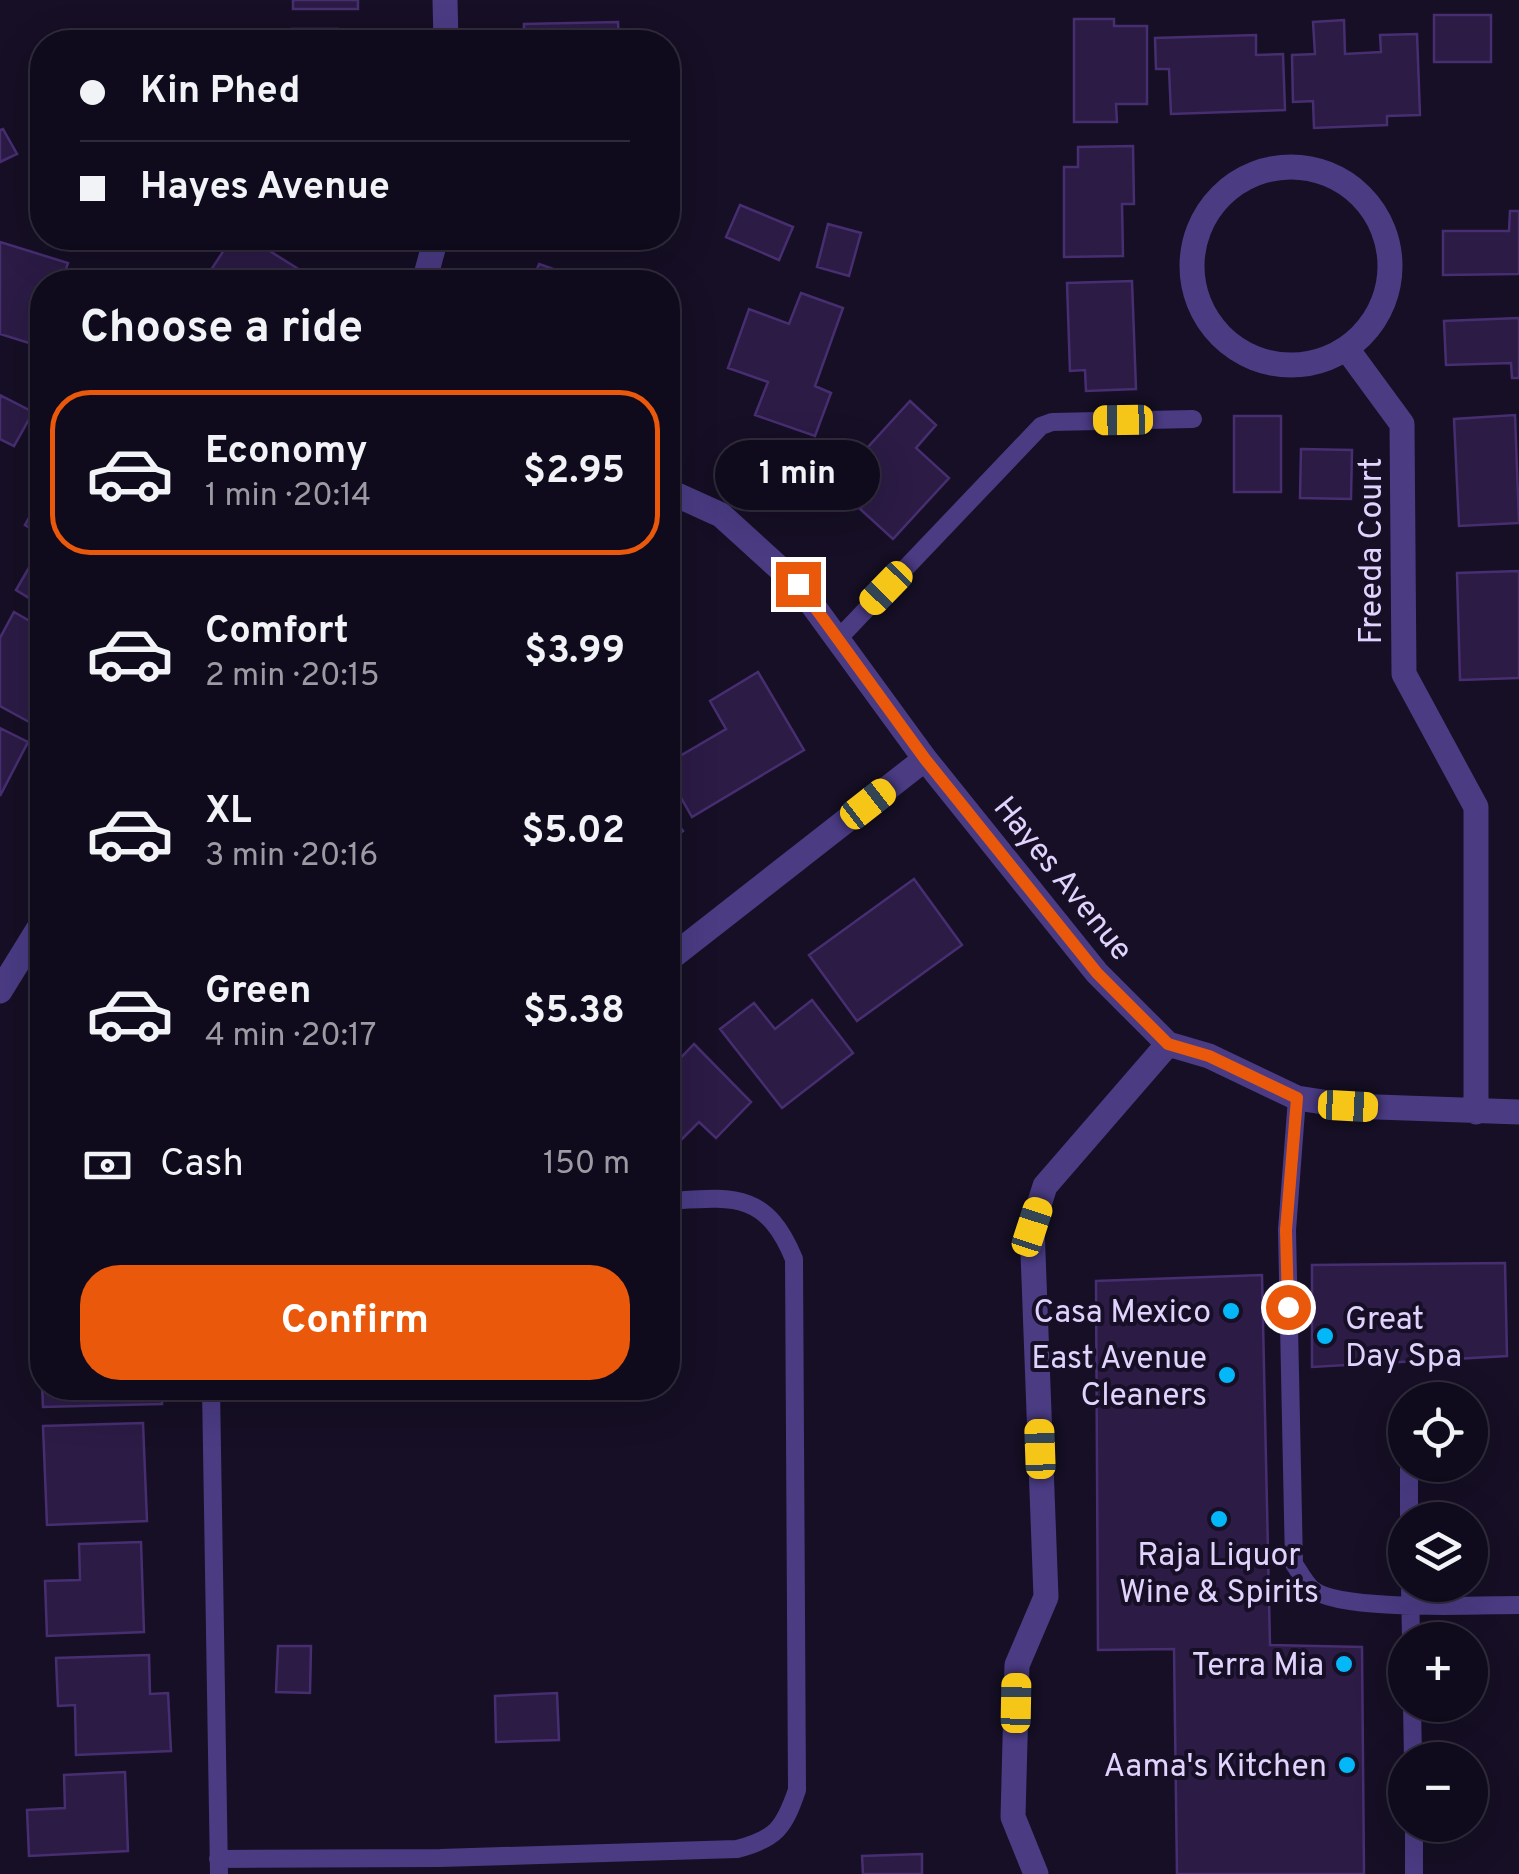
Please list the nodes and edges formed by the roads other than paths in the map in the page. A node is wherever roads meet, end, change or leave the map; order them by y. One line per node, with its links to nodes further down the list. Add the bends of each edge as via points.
1 (444, 0): 2 (street)
2 (445, 30)
3 (1347, 349): 3 (street, via 1385,300 1387,238 1373,209 1324,171 1261,170 1231,186 1208,211 1194,242 1192,276 1202,309 1221,337 1249,357 1282,365 1316,362); 13 (street, Freeda Court, via 1402,424 1404,674 1476,806)
4 (1193, 419): 6 (lane, via 1041,426)
5 (680, 496): 6 (street, Hayes Avenue, via 722,515 798,584)
6 (838, 639): 7 (street, Hayes Avenue)
7 (925, 759): 9 (street); 11 (street, Hayes Avenue, via 1097,973)
8 (30, 942): 10 (street)
9 (680, 951)
10 (0, 991)
11 (1168, 1044): 12 (street, Hayes Avenue); 23 (street, via 1045,1186 1032,1227 1046,1597 1017,1665 1014,1817)
12 (1297, 1098): 13 (street, Hayes Avenue); 17 (lane, via 1286,1230 1294,1564 1312,1590 1334,1599)
13 (1476, 1112): 14 (street, Hayes Avenue)
14 (1519, 1112)
15 (680, 1200): 21 (lane, via 751,1202 784,1233 794,1259 797,1790 787,1819 766,1842 736,1849)
16 (211, 1400): 22 (lane)
17 (1410, 1605): 18 (lane); 19 (lane)
18 (1519, 1605)
19 (1410, 1622)
20 (1414, 1842): 24 (lane)
21 (441, 1866): 22 (lane)
22 (219, 1867)
23 (1036, 1874)
24 (1414, 1874)

